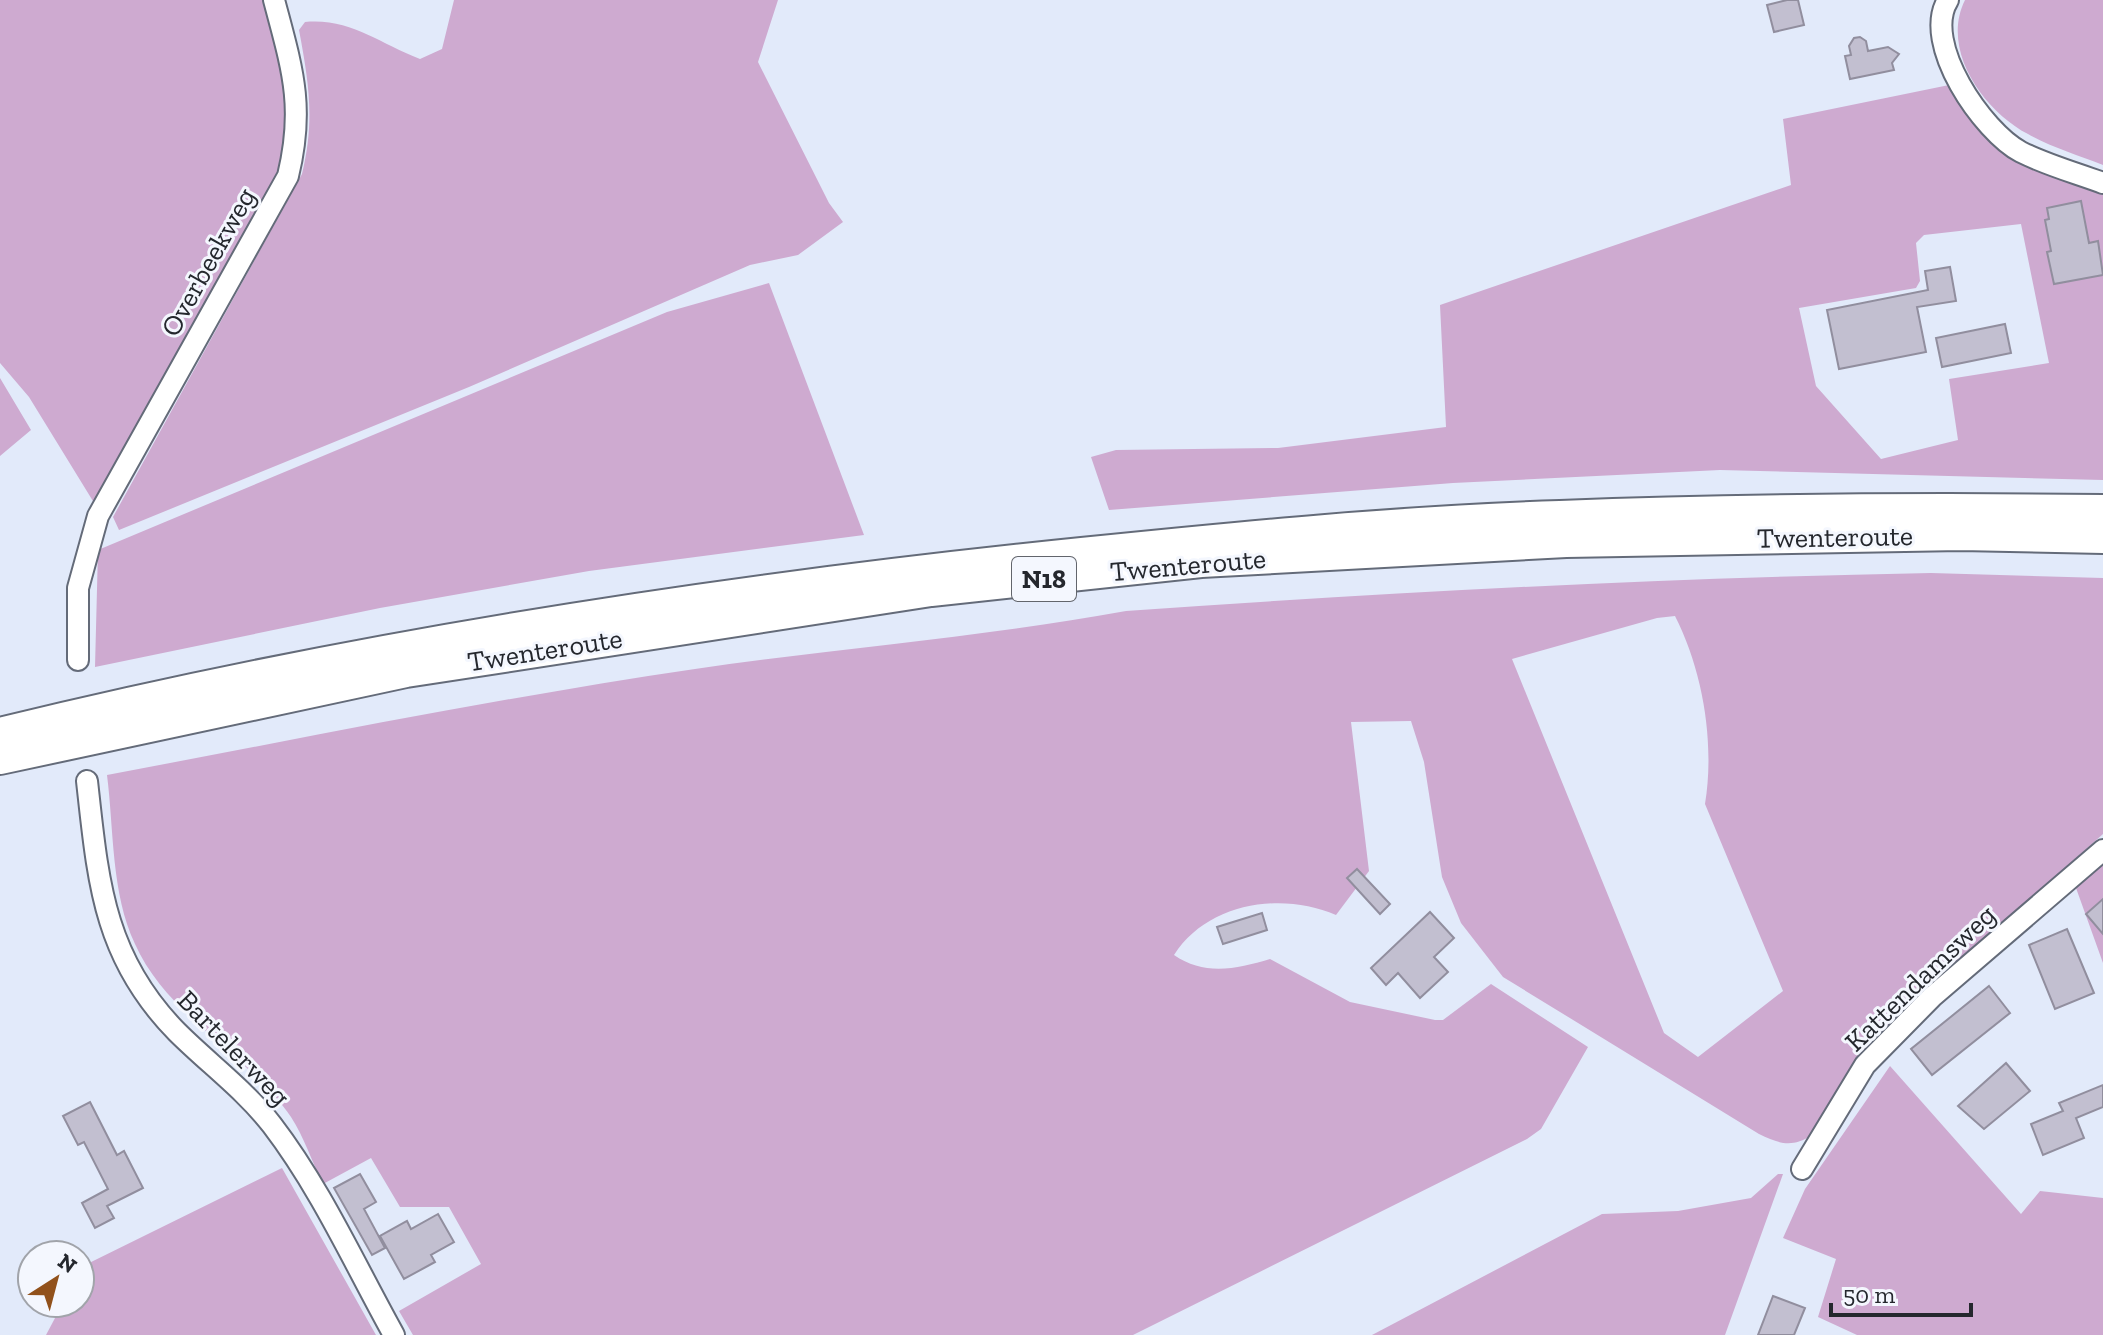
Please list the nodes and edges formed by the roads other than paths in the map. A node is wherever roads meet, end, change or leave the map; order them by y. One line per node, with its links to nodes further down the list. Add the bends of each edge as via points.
1 (274, 0): 6 (street, Overbeekweg, via 299,113 288,176 98,516 78,588)
2 (1948, 0): 3 (street, via 1943,7 1944,46 1956,78 1983,117 2019,151)
3 (2103, 183)
4 (2103, 510): 7 (highway, Twenteroute / N18, via 1556,516 1192,542 929,569 708,598 401,649)
5 (2103, 538): 8 (highway, Twenteroute / N18, via 1961,535 1566,542 1201,562 931,591 406,672)
6 (78, 660)
7 (0, 733)
8 (0, 759)
9 (87, 781): 12 (street, Bartelerweg, via 99,885 109,926 133,978 178,1033 271,1124 305,1173)
10 (2103, 850): 11 (street, Kattendamsweg, via 1932,997 1865,1065)
11 (1802, 1169)
12 (394, 1335)

